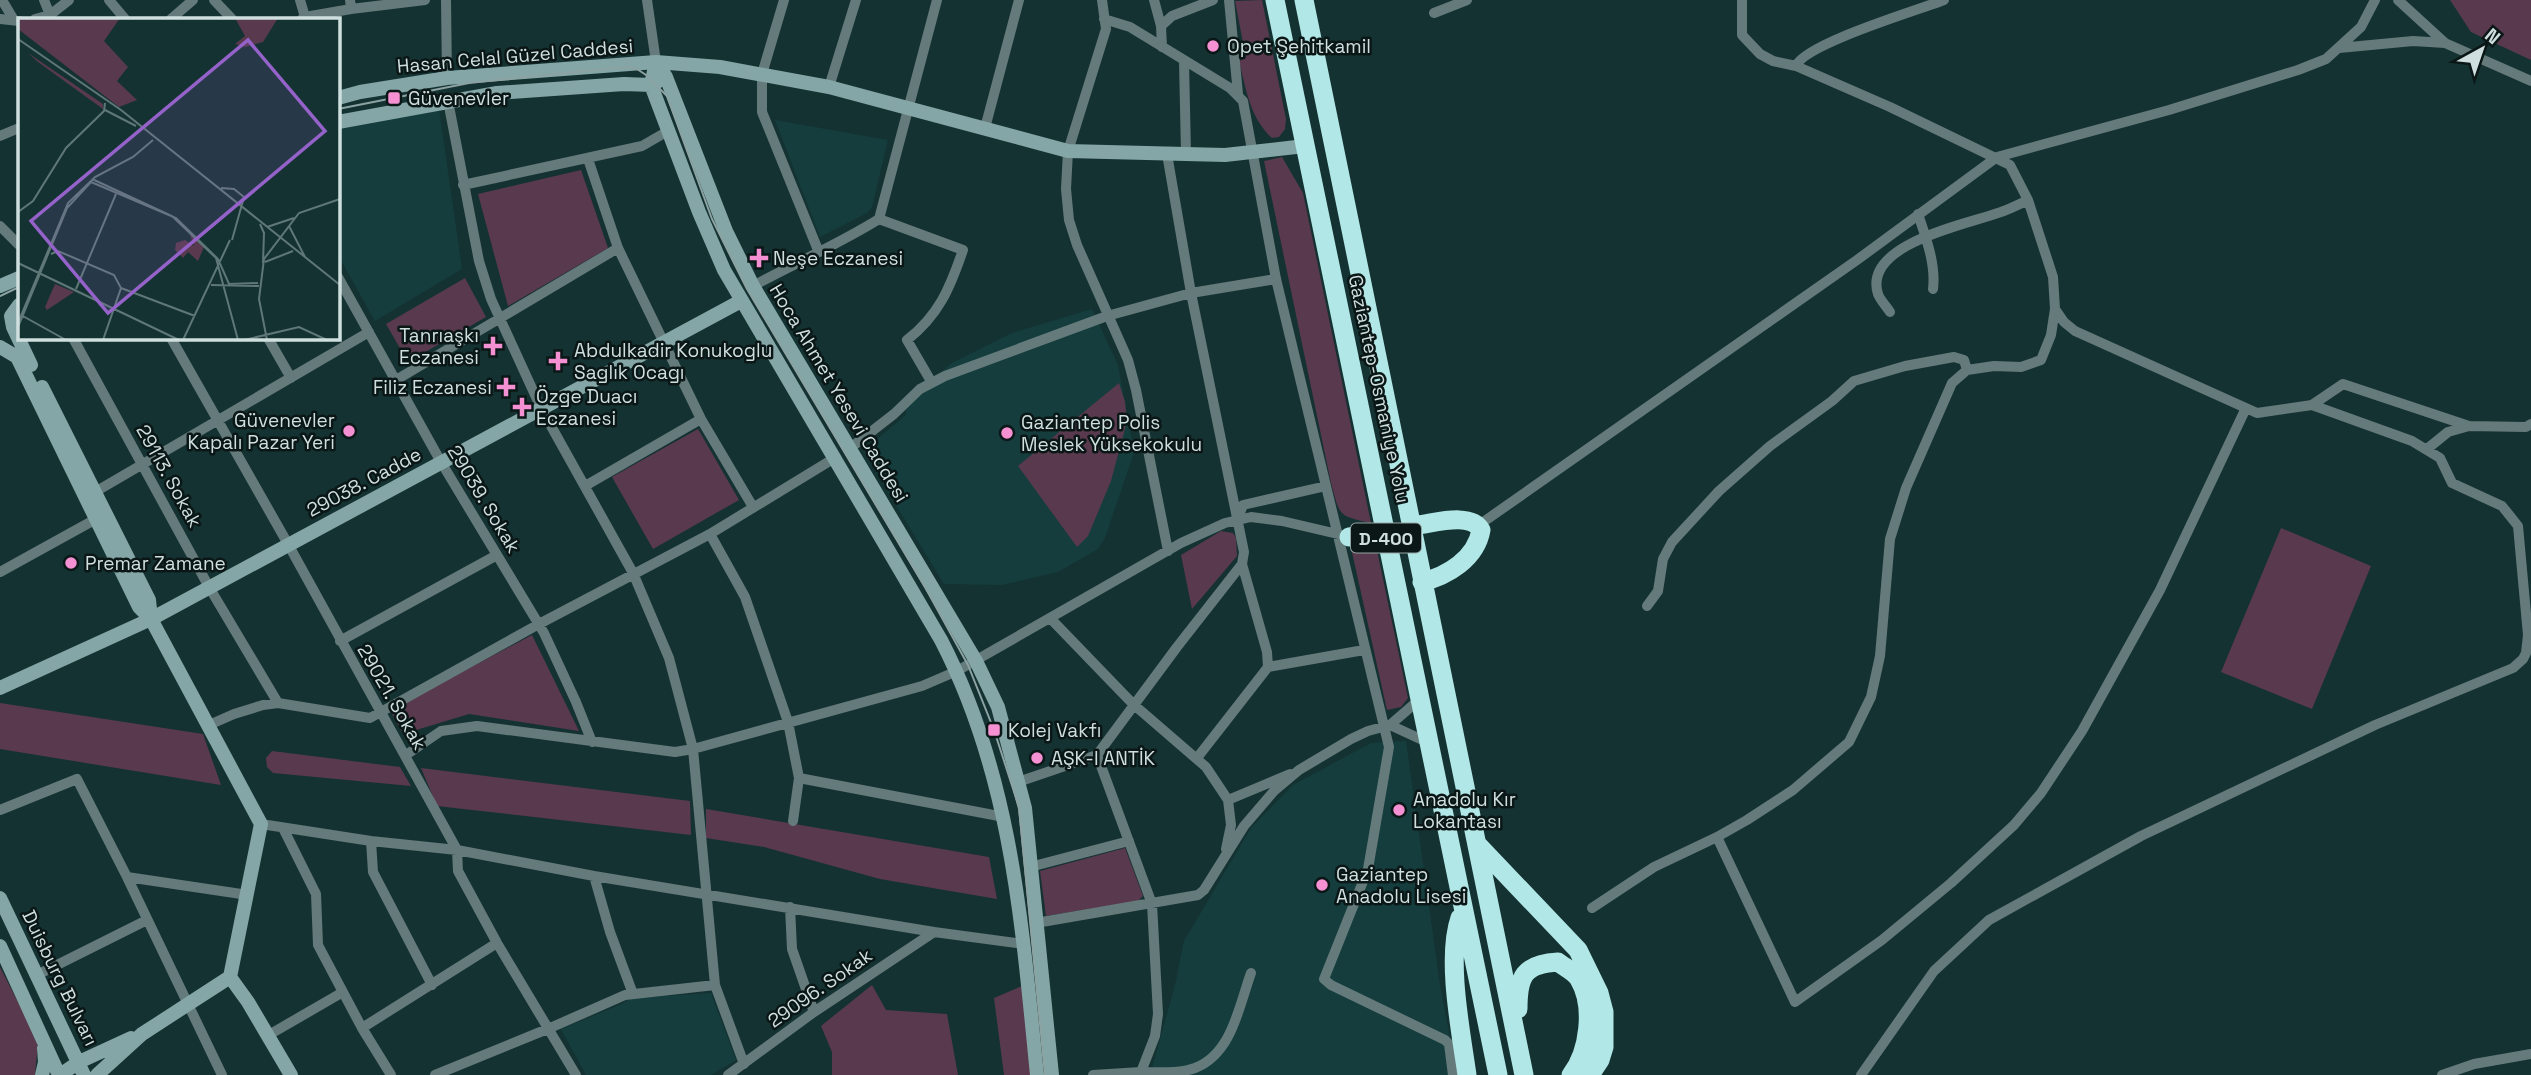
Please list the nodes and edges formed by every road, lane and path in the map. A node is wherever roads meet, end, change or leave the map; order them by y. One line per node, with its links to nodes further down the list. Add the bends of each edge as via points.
1 (2, 0): 36 (street)
2 (44, 0): 28 (street)
3 (69, 0): 28 (street)
4 (109, 0): 30 (street)
5 (193, 0): 31 (street)
6 (214, 0): 32 (street)
7 (300, 0): 33 (street)
8 (425, 0): 26 (street)
9 (446, 0): 47 (street)
10 (647, 0): 42 (street)
11 (784, 0): 45 (street)
12 (856, 0): 50 (street)
13 (937, 0): 54 (street)
14 (1019, 0): 56 (street)
15 (1102, 0): 35 (street)
16 (1154, 0): 37 (street)
17 (1213, 0): 37 (street, via 1172,16)
18 (1229, 0): 51 (street)
19 (1275, 0): 60 (highway, Gaziantep-Osmaniye Yolu / D-400)
20 (1304, 0): 132 (highway, Gaziantep-Osmaniye Yolu / D-400)
21 (1467, 0): 27 (street)
22 (1742, 0): 44 (street, via 1742,35 1750,46 1773,61)
23 (1944, 0): 44 (street, via 1818,46 1798,59)
24 (2375, 0): 40 (street, via 2361,27)
25 (2398, 0): 38 (street)
26 (350, 5): 33 (street)
27 (1434, 13)
28 (50, 15): 29 (street)
29 (39, 18)
30 (124, 18)
31 (172, 18)
32 (231, 18)
33 (303, 18)
34 (0, 19): 36 (street)
35 (1104, 19): 39 (street, via 1130,27); 61 (street, via 1106,29)
36 (17, 20)
37 (1161, 26): 39 (street)
38 (2445, 43): 40 (street); 48 (street)
39 (1162, 47): 41 (street)
40 (2338, 48): 65 (street, via 2326,59 2298,70)
41 (1184, 61): 51 (street); 64 (street)
42 (656, 62): 43 (street, Hasan Celal Güzel Caddesi); 46 (street, Hoca Ahmet Yesevi Caddesi); 47 (street, Hasan Celal Güzel Caddesi); 49 (street)
43 (697, 65): 45 (street, Hasan Celal Güzel Caddesi); 46 (street)
44 (1796, 66): 65 (street)
45 (762, 74): 50 (street, Hasan Celal Güzel Caddesi); 75 (street, via 762,112)
46 (666, 77): 49 (street); 80 (street, Hoca Ahmet Yesevi Caddesi, via 726,231)
47 (447, 78): 52 (street, Hasan Celal Güzel Caddesi)
48 (2531, 81)
49 (651, 86): 53 (street, Hasan Celal Güzel Caddesi, via 510,92); 58 (street, Hoca Ahmet Yesevi Caddesi)
50 (829, 87): 54 (street, Hasan Celal Güzel Caddesi)
51 (1238, 94): 62 (street)
52 (340, 97)
53 (448, 101): 55 (street, Hasan Celal Güzel Caddesi); 67 (street)
54 (908, 107): 56 (street, Hasan Celal Güzel Caddesi); 70 (street)
55 (340, 122)
56 (985, 128): 61 (street, Hasan Celal Güzel Caddesi)
57 (18, 130): 59 (street)
58 (668, 131): 66 (street, via 642,146); 83 (street, Hoca Ahmet Yesevi Caddesi)
59 (0, 136)
60 (1305, 146): 62 (street, Hasan Celal Güzel Caddesi); 145 (highway, Gaziantep-Osmaniye Yolu / D-400)
61 (1068, 151): 63 (street, Hasan Celal Güzel Caddesi); 89 (street, via 1069,220)
62 (1253, 153): 64 (street, Hasan Celal Güzel Caddesi); 77 (street)
63 (1167, 154): 64 (street, Hasan Celal Güzel Caddesi); 82 (street)
64 (1186, 154)
65 (1997, 157): 68 (street, via 2010,165); 69 (street)
66 (588, 159): 67 (street); 74 (street)
67 (463, 185): 90 (street, via 479,261)
68 (2028, 200): 72 (street); 86 (street, via 2053,277)
69 (1918, 215): 72 (street); 122 (street)
70 (879, 219): 75 (street); 102 (street, via 963,250 938,311 907,340)
71 (0, 226): 73 (street)
72 (1925, 236): 81 (street, via 1935,276); 87 (street, via 1896,253 1879,272 1878,294)
73 (18, 244)
74 (618, 248): 90 (street); 97 (street)
75 (818, 250): 80 (street)
76 (18, 278): 79 (street)
77 (1276, 279): 82 (street); 116 (street)
78 (340, 281): 91 (street, 29039. Sokak)
79 (1, 285)
80 (753, 286): 110 (street, Hoca Ahmet Yesevi Caddesi)
81 (1933, 289)
82 (1191, 293): 89 (street); 120 (street)
83 (741, 301): 97 (street, 29038. Cadde); 112 (street, Hoca Ahmet Yesevi Caddesi)
84 (18, 304): 88 (street)
85 (18, 306): 92 (street, via 11,316)
86 (2055, 309): 99 (street, via 2041,360 2021,367); 105 (street, via 2075,331)
87 (1890, 312)
88 (0, 313)
89 (1107, 316): 102 (street); 127 (street, via 1136,390)
90 (500, 319): 101 (street); 104 (street)
91 (369, 332): 100 (street); 101 (street, 29039. Sokak)
92 (18, 337)
93 (19, 340): 117 (street)
94 (74, 340): 114 (street, 29113. Sokak)
95 (172, 340): 107 (street, 29021. Sokak)
96 (269, 340): 100 (street)
97 (666, 341): 104 (street, 29038. Cadde); 106 (street)
98 (0, 347): 119 (street, via 17,357)
99 (1968, 370): 134 (street, via 1964,360 1954,357 1854,381 1709,501 1672,542 1663,559 1658,591); 167 (street, via 1952,383 1906,488 1890,539 1880,656 1871,697 1849,742 1793,790)
100 (290, 378): 107 (street)
101 (396, 380): 113 (street, 29039. Sokak)
102 (932, 383): 110 (street)
103 (2312, 405): 105 (street, via 2257,413); 109 (street, via 2343,384); 111 (street)
104 (541, 408): 113 (street, 29038. Cadde); 115 (street)
105 (2246, 408): 167 (street, via 2160,590 2057,770 2014,825 1882,940 1795,1002)
106 (701, 419): 115 (street); 118 (street)
107 (217, 421): 114 (street); 126 (street, 29021. Sokak)
108 (2531, 424): 109 (street)
109 (2469, 426): 111 (street, via 2448,432)
110 (849, 449): 141 (street, Hoca Ahmet Yesevi Caddesi)
111 (2427, 449): 140 (street, via 2440,458 2452,483 2502,506 2518,526)
112 (833, 459): 118 (street); 143 (street, Hoca Ahmet Yesevi Caddesi)
113 (442, 462): 126 (street, 29038. Cadde); 128 (street, 29039. Sokak)
114 (143, 464): 117 (street); 133 (street, 29113. Sokak)
115 (585, 486): 131 (street)
116 (1325, 486): 120 (street, via 1242,505); 125 (street)
117 (95, 492): 136 (street, via 149,600)
118 (753, 507): 123 (street)
119 (96, 519): 130 (street); 136 (street, via 139,607)
120 (1237, 520): 125 (street, via 1282,521); 127 (street); 129 (street)
121 (1418, 525): 122 (highway, via 1463,520)
122 (1479, 525): 132 (highway, via 1480,537 1459,565)
123 (709, 534): 131 (street); 149 (street, via 745,597)
124 (1373, 534): 125 (highway)
125 (1343, 536): 139 (street)
126 (288, 544): 133 (street, 29038. Cadde); 138 (street, 29021. Sokak)
127 (1168, 551): 135 (street)
128 (497, 555): 137 (street, 29039. Sokak); 138 (street)
129 (1242, 564): 142 (street); 147 (street)
130 (0, 572)
131 (633, 573): 137 (street); 154 (street, via 669,657)
132 (1422, 582): 170 (highway, Gaziantep-Osmaniye Yolu / D-400)
133 (209, 587): 136 (street, 29038. Cadde); 146 (street, 29113. Sokak)
134 (1647, 606)
135 (1050, 618): 141 (street); 147 (street)
136 (150, 619): 144 (street, 29038. Cadde); 150 (street)
137 (538, 624): 148 (street); 152 (street, 29039. Sokak)
138 (340, 641): 148 (street, 29021. Sokak)
139 (1364, 650): 142 (street); 151 (street)
140 (2527, 658): 226 (street, via 2513,668 2375,724 2141,836 1989,920 1934,971)
141 (976, 661): 143 (street); 160 (street, Hoca Ahmet Yesevi Caddesi, via 998,707)
142 (1268, 667): 157 (street)
143 (957, 671): 149 (street); 163 (street, Hoca Ahmet Yesevi Caddesi)
144 (0, 688)
145 (1420, 699): 151 (street); 153 (highway, Gaziantep-Osmaniye Yolu / D-400)
146 (278, 703): 148 (street, via 370,719); 150 (street, via 234,713)
147 (1133, 704): 156 (street); 157 (street)
148 (381, 711): 155 (street, 29021. Sokak)
149 (789, 722): 154 (street); 159 (street)
150 (209, 725): 165 (street)
151 (1387, 726): 153 (street); 158 (street, via 1351,739); 220 (street, via 1388,747 1368,869 1324,979 1445,1040)
152 (592, 742): 154 (street, via 675,752); 155 (street, via 477,726 441,731)
153 (1429, 743): 182 (highway, Gaziantep-Osmaniye Yolu / D-400)
154 (693, 749): 176 (street)
155 (406, 755): 171 (street, 29021. Sokak)
156 (1097, 755): 160 (street); 169 (street)
157 (1197, 758): 161 (street)
158 (1299, 770): 161 (street); 172 (street, via 1244,826)
159 (799, 778): 163 (street); 164 (street)
160 (1018, 782): 173 (street, Hoca Ahmet Yesevi Caddesi)
161 (1228, 800): 172 (street, via 1231,825)
162 (0, 810): 175 (street, via 77,779)
163 (1004, 817): 187 (street, Hoca Ahmet Yesevi Caddesi)
164 (793, 821)
165 (261, 824): 166 (street); 177 (street)
166 (283, 828): 168 (street); 194 (street, via 316,894 318,945)
167 (1717, 837): 181 (street, via 1654,867)
168 (371, 841): 171 (street); 192 (street, via 373,872)
169 (1129, 841): 173 (street); 179 (street)
170 (1477, 845): 203 (highway, Gaziantep-Osmaniye Yolu / D-400); 225 (highway, via 1577,950 1599,993 1604,1047)
171 (457, 850): 174 (street); 186 (street, 29021. Sokak, via 457,871)
172 (1225, 857): 179 (street, via 1198,895)
173 (1030, 867): 184 (street, Hoca Ahmet Yesevi Caddesi)
174 (594, 876): 176 (street); 195 (street)
175 (127, 877): 177 (street); 183 (street)
176 (705, 893): 180 (street); 193 (street)
177 (248, 895): 191 (street)
178 (0, 898): 190 (street, Duisburg Bulvarı)
179 (1152, 904): 184 (street); 207 (street, via 1158,1014)
180 (790, 907): 185 (street); 197 (street, via 792,949)
181 (1592, 908)
182 (1463, 911): 221 (highway, via 1456,930 1455,993); 222 (highway, Gaziantep-Osmaniye Yolu / D-400)
183 (147, 920): 190 (street); 196 (street)
184 (1035, 923): 218 (street, Hoca Ahmet Yesevi Caddesi)
185 (934, 932): 187 (street); 197 (street, 29096. Sokak)
186 (497, 943): 192 (street); 199 (street, 29021. Sokak)
187 (1024, 944): 217 (street, Hoca Ahmet Yesevi Caddesi)
188 (0, 946): 202 (street, Duisburg Bulvarı)
189 (1251, 973): 207 (street, via 1230,1035 1204,1064 1194,1069)
190 (37, 975): 206 (street, Duisburg Bulvarı)
191 (230, 977): 196 (street); 201 (street)
192 (432, 985): 198 (street)
193 (715, 985): 195 (street); 205 (street)
194 (344, 992): 198 (street); 201 (street)
195 (633, 994): 199 (street)
196 (186, 1004): 200 (street); 208 (street)
197 (814, 1012): 205 (street, 29096. Sokak)
198 (362, 1028): 213 (street)
199 (550, 1028): 214 (street); 215 (street, 29021. Sokak)
200 (142, 1034): 206 (street); 211 (street)
201 (267, 1036): 212 (street)
202 (44, 1039): 209 (street); 210 (street, Duisburg Bulvarı)
203 (1517, 1042): 223 (highway, Gaziantep-Osmaniye Yolu / D-400); 224 (highway, via 1518,994 1524,975 1531,967 1558,962 1578,977 1587,1001 1587,1043)
204 (2531, 1054): 227 (street, via 2473,1064)
205 (744, 1064): 216 (street, 29096. Sokak)
206 (81, 1068): 210 (street)
207 (1141, 1072): 219 (street)
208 (218, 1073)
209 (41, 1075)
210 (60, 1075)
211 (97, 1075)
212 (291, 1075)
213 (391, 1075)
214 (435, 1075)
215 (576, 1075)
216 (728, 1075)
217 (1037, 1075)
218 (1052, 1075)
219 (1093, 1075)
220 (1453, 1075)
221 (1466, 1075)
222 (1498, 1075)
223 (1524, 1075)
224 (1571, 1075)
225 (1590, 1075)
226 (1861, 1075)
227 (2442, 1075)

